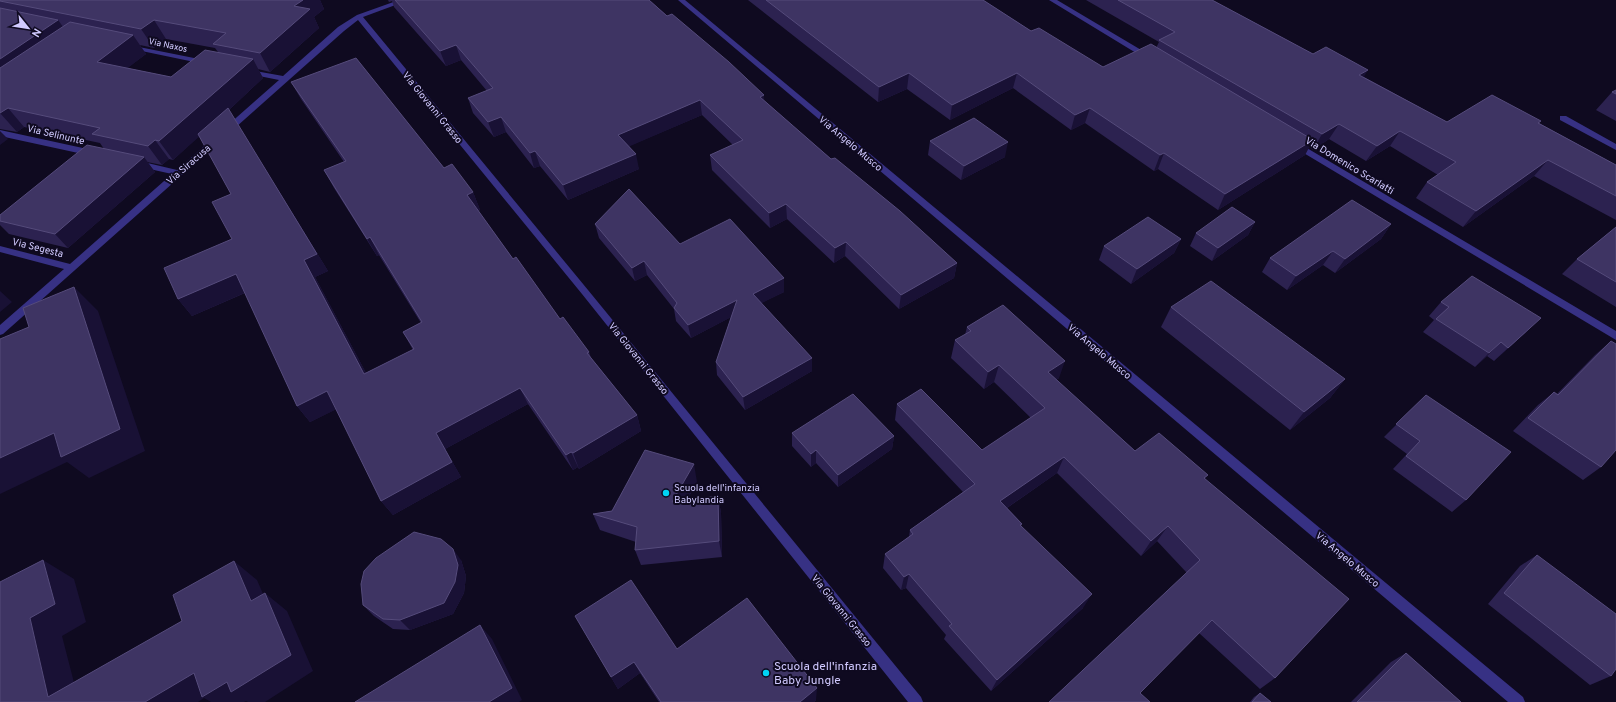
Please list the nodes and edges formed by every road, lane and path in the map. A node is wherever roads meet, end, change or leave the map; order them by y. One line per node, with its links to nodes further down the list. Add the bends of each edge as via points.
1 (406, 0): 4 (street, Via Siracusa)
2 (681, 0): 22 (street, Via Angelo Musco)
3 (1052, 0): 6 (street)
4 (359, 16): 9 (street, Via Siracusa); 21 (street, Via Giovanni Grasso)
5 (121, 45): 7 (street, Via Naxos)
6 (1154, 61)
7 (214, 64)
8 (238, 69): 9 (street)
9 (284, 79): 16 (street, Via Siracusa)
10 (1563, 118): 13 (street)
11 (0, 133): 14 (street, Via Selinunte)
12 (1290, 142): 20 (street, Via Domenico Scarlatti)
13 (1616, 147)
14 (101, 155)
15 (132, 162): 16 (street)
16 (178, 173): 18 (street, Via Siracusa)
17 (0, 249): 18 (street, Via Segesta)
18 (70, 267): 19 (street, Via Siracusa)
19 (0, 331)
20 (1616, 336)
21 (916, 702)
22 (1518, 702)

